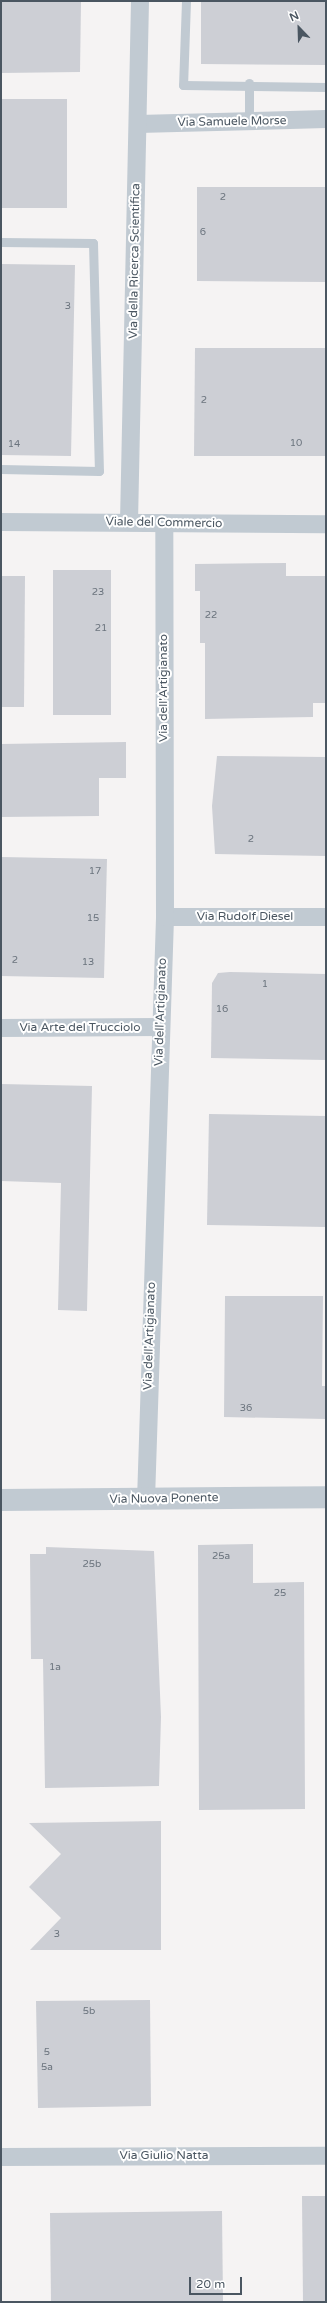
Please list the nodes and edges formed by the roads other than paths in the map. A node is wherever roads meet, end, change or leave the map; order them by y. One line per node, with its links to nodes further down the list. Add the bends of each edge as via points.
1 (140, 1): 7 (street, Via della Ricerca Scientifica)
2 (186, 1): 3 (lane, via 183,85)
3 (248, 83): 4 (lane); 6 (lane)
4 (326, 87)
5 (326, 119): 6 (street, Via Samuele Morse)
6 (249, 122): 7 (street, Via Samuele Morse)
7 (138, 124): 11 (street, Via della Ricerca Scientifica)
8 (1, 242): 9 (lane, via 93,243 99,471)
9 (1, 469)
10 (1, 522): 11 (street, Viale del Commercio)
11 (129, 522): 12 (street, Viale del Commercio)
12 (164, 524): 13 (street, Viale del Commercio); 14 (street, Via dell'Artigianato)
13 (326, 524)
14 (165, 917): 15 (street, Via Rudolf Diesel); 16 (street, Via dell'Artigianato)
15 (326, 918)
16 (159, 1027): 17 (street, Via Arte del Trucciolo); 20 (street, Via dell'Artigianato)
17 (1, 1028)
18 (326, 1497): 20 (street, Via Nuova Ponente)
19 (1, 1500): 20 (street, Via Nuova Ponente)
20 (146, 1500)
21 (326, 2156): 22 (street, Via Giulio Natta)
22 (1, 2157)

